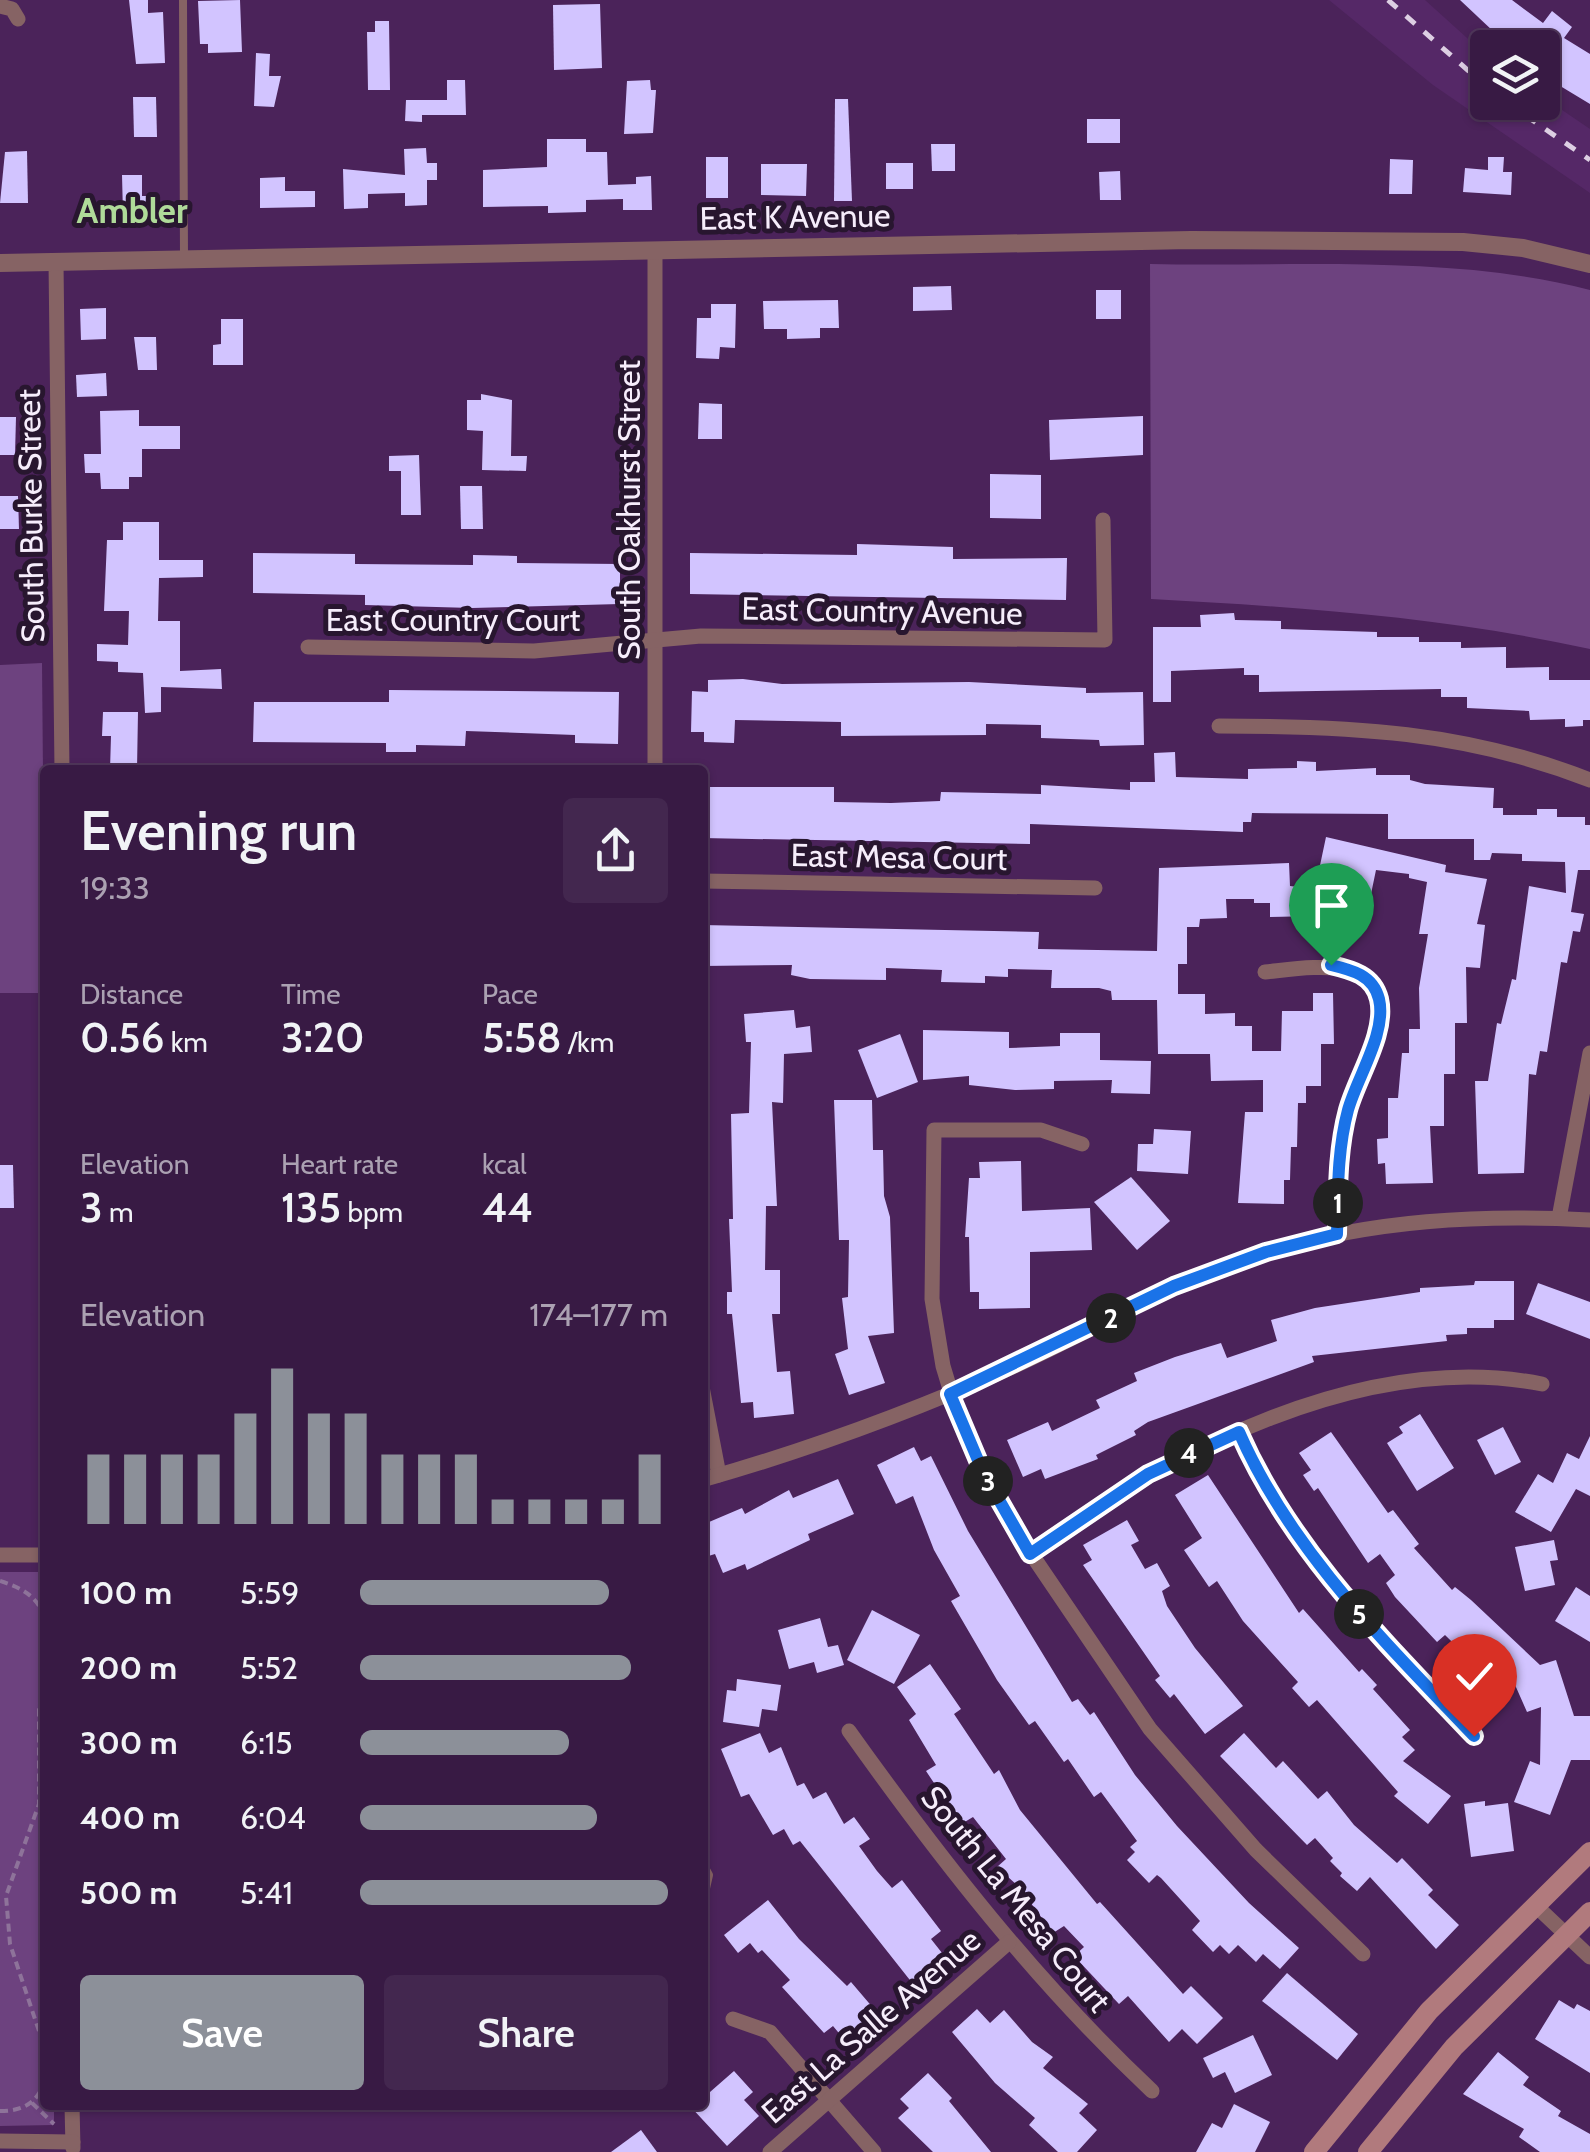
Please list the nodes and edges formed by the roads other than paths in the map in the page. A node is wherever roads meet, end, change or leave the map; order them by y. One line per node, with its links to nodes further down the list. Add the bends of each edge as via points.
1 (184, 0): 5 (lane)
2 (0, 6): 3 (street)
3 (18, 19)
4 (655, 250): 5 (street, East K Avenue); 8 (street, East K Avenue, via 1416,240 1522,248); 10 (street, South Oakhurst Street)
5 (184, 259): 6 (street, East K Avenue)
6 (56, 262): 7 (street, East K Avenue); 13 (street, South Burke Street)
7 (0, 263)
8 (1590, 264)
9 (1103, 520): 10 (street, East Country Avenue, via 1105,640)
10 (658, 640): 11 (street, East Country Court, via 534,651); 14 (street, South Oakhurst Street)
11 (308, 647)
12 (1218, 726): 15 (street, via 1426,734)
13 (62, 765)
14 (655, 765)
15 (1590, 780)
16 (708, 881): 17 (street, East Mesa Court)
17 (1095, 888)
18 (1265, 972): 23 (street, via 1331,965 1366,978 1378,997 1379,1020 1338,1164)
19 (1590, 1053): 21 (street)
20 (1082, 1144): 25 (street, via 1041,1130 934,1130 932,1299)
21 (1559, 1218): 22 (street); 23 (street, via 1428,1220)
22 (1590, 1220)
23 (1337, 1234): 25 (street, via 1174,1286)
24 (1542, 1384): 27 (street, via 1485,1376 1406,1384 1315,1404)
25 (950, 1394): 28 (street, via 841,1438); 31 (street, via 983,1472)
26 (708, 1418): 28 (street)
27 (1239, 1432): 31 (street, via 1134,1481); 34 (street, via 1271,1498 1331,1580)
28 (719, 1475): 29 (street)
29 (708, 1478)
30 (0, 1554): 32 (street)
31 (1030, 1554): 40 (street, via 1150,1729 1256,1850)
32 (40, 1555)
33 (850, 1731): 39 (street, South La Mesa Court)
34 (1474, 1736)
35 (1590, 1852): 36 (main road)
36 (1535, 1905): 38 (street); 50 (main road, via 1417,2024)
37 (1590, 1912): 38 (main road)
38 (1566, 1935): 41 (street); 51 (main road, via 1454,2047)
39 (1009, 1942): 43 (street, South La Mesa Court, via 1092,2036); 44 (street, East La Salle Avenue)
40 (1363, 1954)
41 (1590, 1957)
42 (733, 2019): 44 (street, via 770,2032)
43 (1152, 2091)
44 (828, 2097): 48 (street, East La Salle Avenue); 49 (street)
45 (72, 2110): 47 (street)
46 (0, 2141): 47 (street)
47 (73, 2147)
48 (770, 2152)
49 (874, 2152)
50 (1314, 2152)
51 (1368, 2152)

